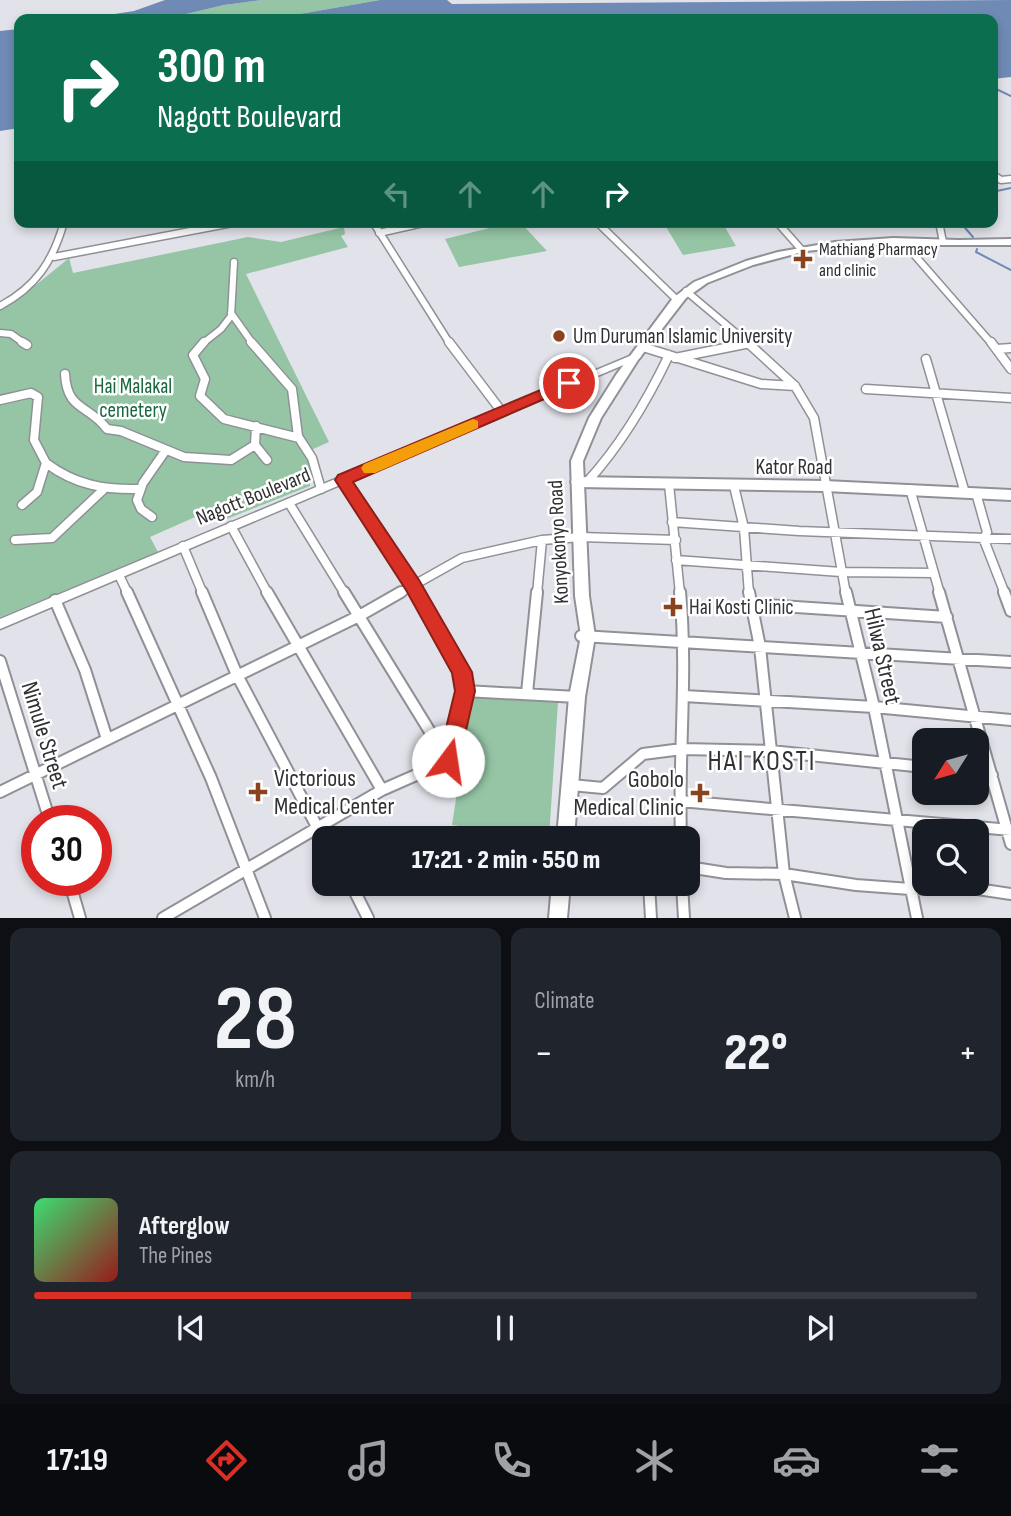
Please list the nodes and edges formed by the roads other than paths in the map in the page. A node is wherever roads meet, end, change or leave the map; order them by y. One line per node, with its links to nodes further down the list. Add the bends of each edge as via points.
1 (62, 228): 13 (street)
2 (206, 228): 13 (street)
3 (376, 228): 8 (street)
4 (401, 228): 8 (street)
5 (604, 228): 15 (street, Hilwa Street)
6 (782, 228): 12 (street)
7 (942, 228): 9 (street)
8 (379, 233): 33 (street, via 466,367)
9 (949, 241): 10 (main road); 11 (main road)
10 (1011, 242)
11 (904, 243): 12 (main road); 22 (street)
12 (800, 248): 15 (main road, via 762,257)
13 (54, 257): 16 (street, via 37,281)
14 (234, 262): 17 (street)
15 (681, 296): 19 (street, Hilwa Street, via 710,308); 23 (main road, Konyokonyo Road)
16 (0, 306)
17 (231, 313): 34 (street, via 222,329 195,349 193,358 205,379 200,394 217,416); 35 (street, via 292,389)
18 (0, 333): 20 (street, via 11,334)
19 (746, 344): 24 (street); 28 (street, Hilwa Street)
20 (27, 345)
21 (1011, 348): 22 (street)
22 (997, 349): 26 (street)
23 (640, 351): 24 (street); 33 (street, Nagott Boulevard); 41 (main road, Konyokonyo Road, via 594,417 577,461)
24 (672, 357): 28 (street, via 775,387); 41 (street, via 598,471)
25 (926, 359): 30 (street)
26 (1011, 369)
27 (65, 374): 37 (street, via 66,392 107,429)
28 (795, 386): 44 (street, Hilwa Street, via 814,418)
29 (866, 389): 30 (street)
30 (938, 394): 31 (street); 49 (street)
31 (1011, 398)
32 (0, 400): 39 (street, via 38,395 32,439 35,452)
33 (502, 412): 40 (street, Nagott Boulevard)
34 (256, 426): 35 (street); 36 (street)
35 (298, 436): 46 (street, via 312,458)
36 (255, 445): 37 (street, via 231,460 184,457); 38 (street)
37 (166, 450): 45 (street)
38 (267, 460)
39 (46, 463): 48 (street, via 62,475); 52 (street, via 37,492)
40 (343, 480): 46 (street, Nagott Boulevard); 73 (street)
41 (582, 482): 42 (main road, Kator Road); 59 (main road, Konyokonyo Road)
42 (669, 484): 43 (main road, Kator Road); 54 (street)
43 (734, 486): 44 (main road, Kator Road); 56 (street)
44 (825, 486): 47 (main road, Kator Road); 57 (street, Hilwa Street)
45 (140, 489): 48 (street); 53 (street, via 137,500)
46 (321, 489): 51 (street, Nagott Boulevard)
47 (910, 489): 49 (main road, Kator Road); 58 (street)
48 (103, 490): 61 (street, via 52,538)
49 (970, 493): 50 (main road, Kator Road); 64 (street, via 987,532)
50 (1011, 495)
51 (289, 503): 55 (street, Nagott Boulevard); 78 (street)
52 (22, 505)
53 (152, 517)
54 (672, 522): 56 (street); 63 (street)
55 (232, 526): 65 (street, Nagott Boulevard); 83 (street)
56 (744, 528): 57 (street); 67 (street)
57 (836, 533): 58 (street); 68 (street, Hilwa Street)
58 (924, 536): 64 (street); 69 (street)
59 (581, 537): 62 (street); 63 (street); 81 (main road, Konyokonyo Road)
60 (1011, 539): 64 (street)
61 (15, 540)
62 (542, 540): 73 (street, via 462,558); 91 (street)
63 (676, 540): 66 (street)
64 (984, 540): 71 (street)
65 (183, 546): 70 (street, Nagott Boulevard); 89 (street)
66 (676, 560): 67 (street); 82 (street)
67 (746, 564): 68 (street); 75 (street)
68 (841, 572): 69 (street); 77 (street, Hilwa Street)
69 (934, 573): 79 (street)
70 (118, 575): 74 (street, Nagott Boulevard); 95 (street)
71 (1000, 581): 72 (street); 76 (street)
72 (1011, 582)
73 (413, 585): 78 (street); 90 (street, via 462,672)
74 (55, 600): 80 (street, Nagott Boulevard); 99 (street, via 85,670)
75 (750, 604): 77 (street); 84 (street)
76 (1011, 611)
77 (853, 612): 79 (street); 85 (street, Hilwa Street)
78 (359, 616): 83 (street); 102 (street)
79 (947, 617): 86 (street)
80 (0, 624)
81 (584, 636): 82 (street); 93 (main road, Konyokonyo Road)
82 (685, 643): 84 (street); 92 (street)
83 (296, 645): 89 (street); 109 (street)
84 (760, 647): 85 (street); 94 (street)
85 (860, 655): 86 (street); 96 (street, Hilwa Street)
86 (959, 660): 88 (street); 97 (street)
87 (0, 661): 105 (street, Nimule Street)
88 (1011, 662)
89 (237, 675): 95 (street); 115 (street)
90 (465, 691): 91 (street); 102 (street)
91 (527, 693): 93 (street)
92 (684, 696): 94 (street); 100 (street)
93 (577, 697): 108 (main road, Konyokonyo Road)
94 (764, 701): 96 (street); 101 (street)
95 (177, 703): 99 (street); 122 (street)
96 (874, 707): 97 (street); 103 (street, Hilwa Street)
97 (975, 717): 98 (street); 107 (street)
98 (1011, 720)
99 (107, 739): 105 (street)
100 (681, 749): 101 (street); 108 (street, via 643,754 606,787); 111 (street)
101 (771, 751): 103 (street); 113 (street)
102 (448, 761): 109 (street)
103 (883, 761): 104 (street); 114 (street, Hilwa Street)
104 (912, 765)
105 (36, 774): 110 (street); 112 (street, Nimule Street)
106 (989, 775): 107 (street)
107 (992, 775): 120 (street)
108 (571, 785): 117 (main road, Konyokonyo Road)
109 (382, 790): 116 (street)
110 (0, 792)
111 (680, 802): 113 (street); 118 (street)
112 (45, 805)
113 (778, 809): 114 (street); 124 (street)
114 (895, 820): 120 (street); 125 (street, Hilwa Street)
115 (315, 826)
116 (318, 826)
117 (566, 826)
118 (681, 826)
119 (312, 829): 122 (street)
120 (1009, 830): 121 (street)
121 (1011, 844)
122 (248, 868): 132 (street); 134 (street)
123 (700, 869): 124 (street)
124 (784, 874): 125 (street); 139 (street)
125 (910, 889): 126 (street, via 964,887); 140 (street, Hilwa Street)
126 (1011, 894)
127 (74, 896): 133 (street)
128 (357, 896): 135 (street)
129 (560, 896): 136 (main road)
130 (650, 896): 137 (street)
131 (683, 896): 138 (street)
132 (168, 916)
133 (80, 918)
134 (265, 918)
135 (368, 918)
136 (558, 918)
137 (651, 918)
138 (684, 918)
139 (795, 918)
140 (917, 918)

